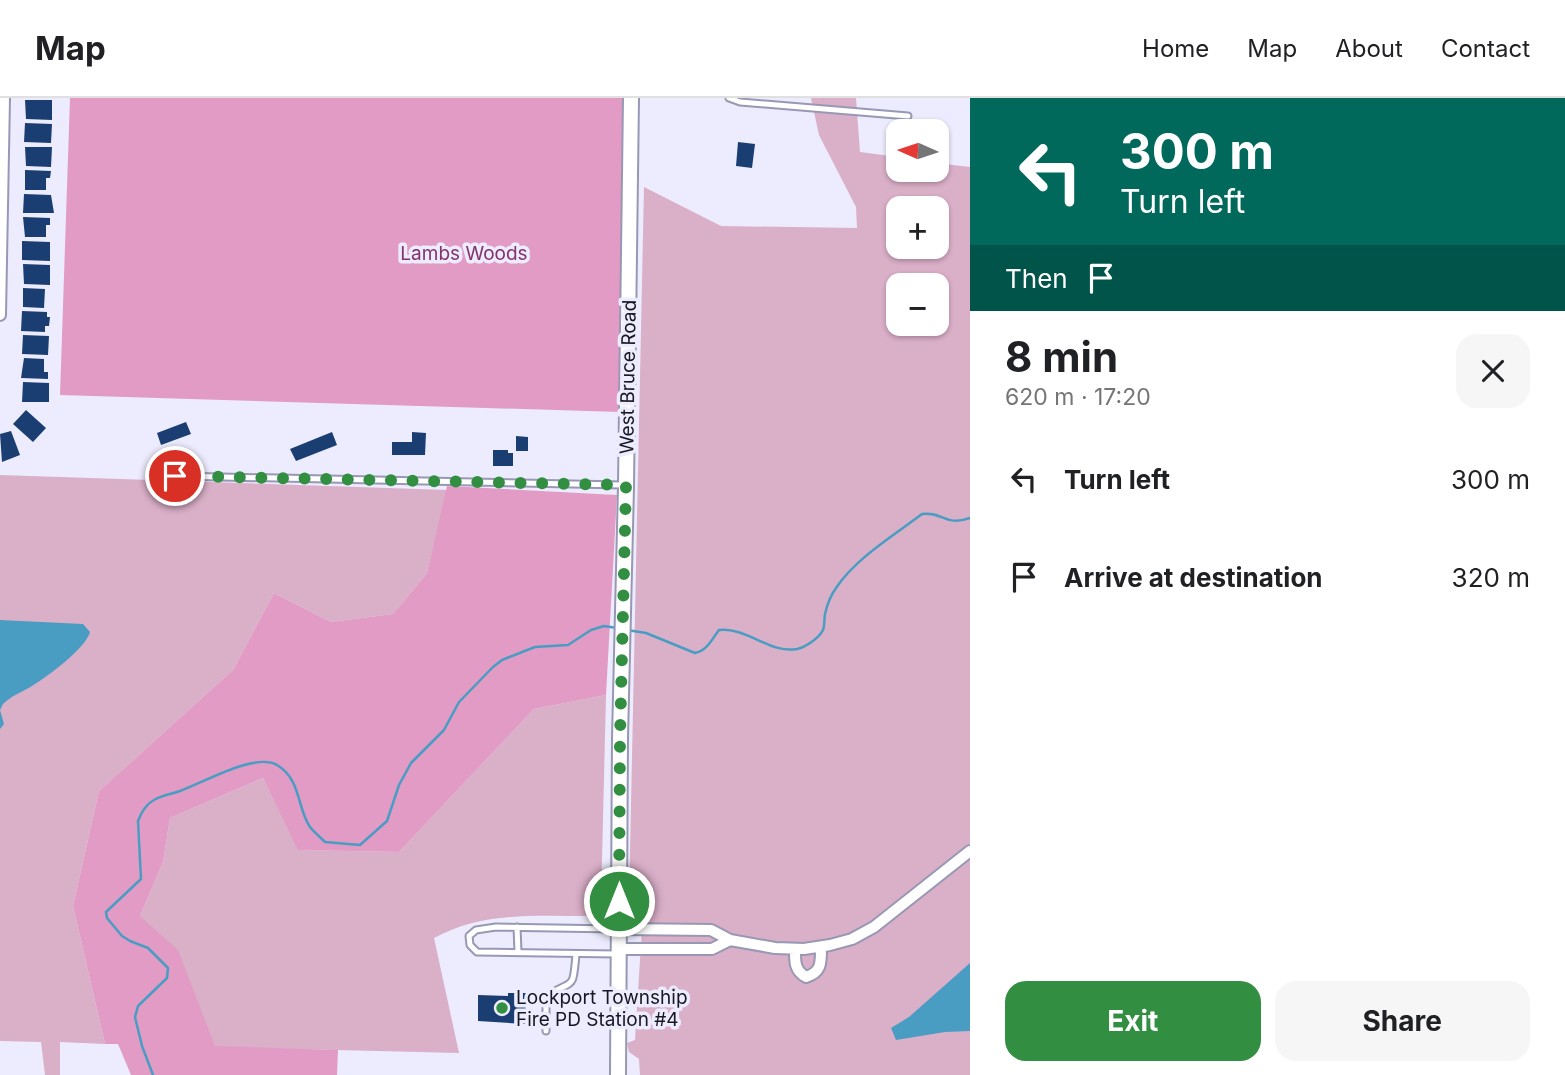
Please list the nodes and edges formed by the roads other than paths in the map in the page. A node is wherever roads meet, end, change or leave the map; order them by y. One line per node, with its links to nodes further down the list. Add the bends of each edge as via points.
1 (4, 98): 5 (street)
2 (631, 98): 8 (street, West Bruce Road)
3 (729, 98): 4 (lane)
4 (908, 116)
5 (1, 220): 6 (street)
6 (0, 315)
7 (175, 476): 8 (lane)
8 (626, 485): 11 (street, West Bruce Road)
9 (970, 851): 13 (street, via 874,926 852,939)
10 (517, 927): 11 (lane); 15 (lane); 15 (lane, via 477,930 469,936 477,952)
11 (619, 929): 12 (street, via 710,930); 16 (street, West Bruce Road)
12 (730, 940): 14 (street); 16 (street, via 712,949)
13 (821, 947): 14 (street); 14 (street, via 821,967 806,977 798,973)
14 (794, 948)
15 (518, 952): 17 (lane)
16 (619, 952): 17 (lane); 19 (street, West Bruce Road)
17 (576, 954): 18 (lane, via 573,980 546,996)
18 (545, 1031)
19 (618, 1075)

